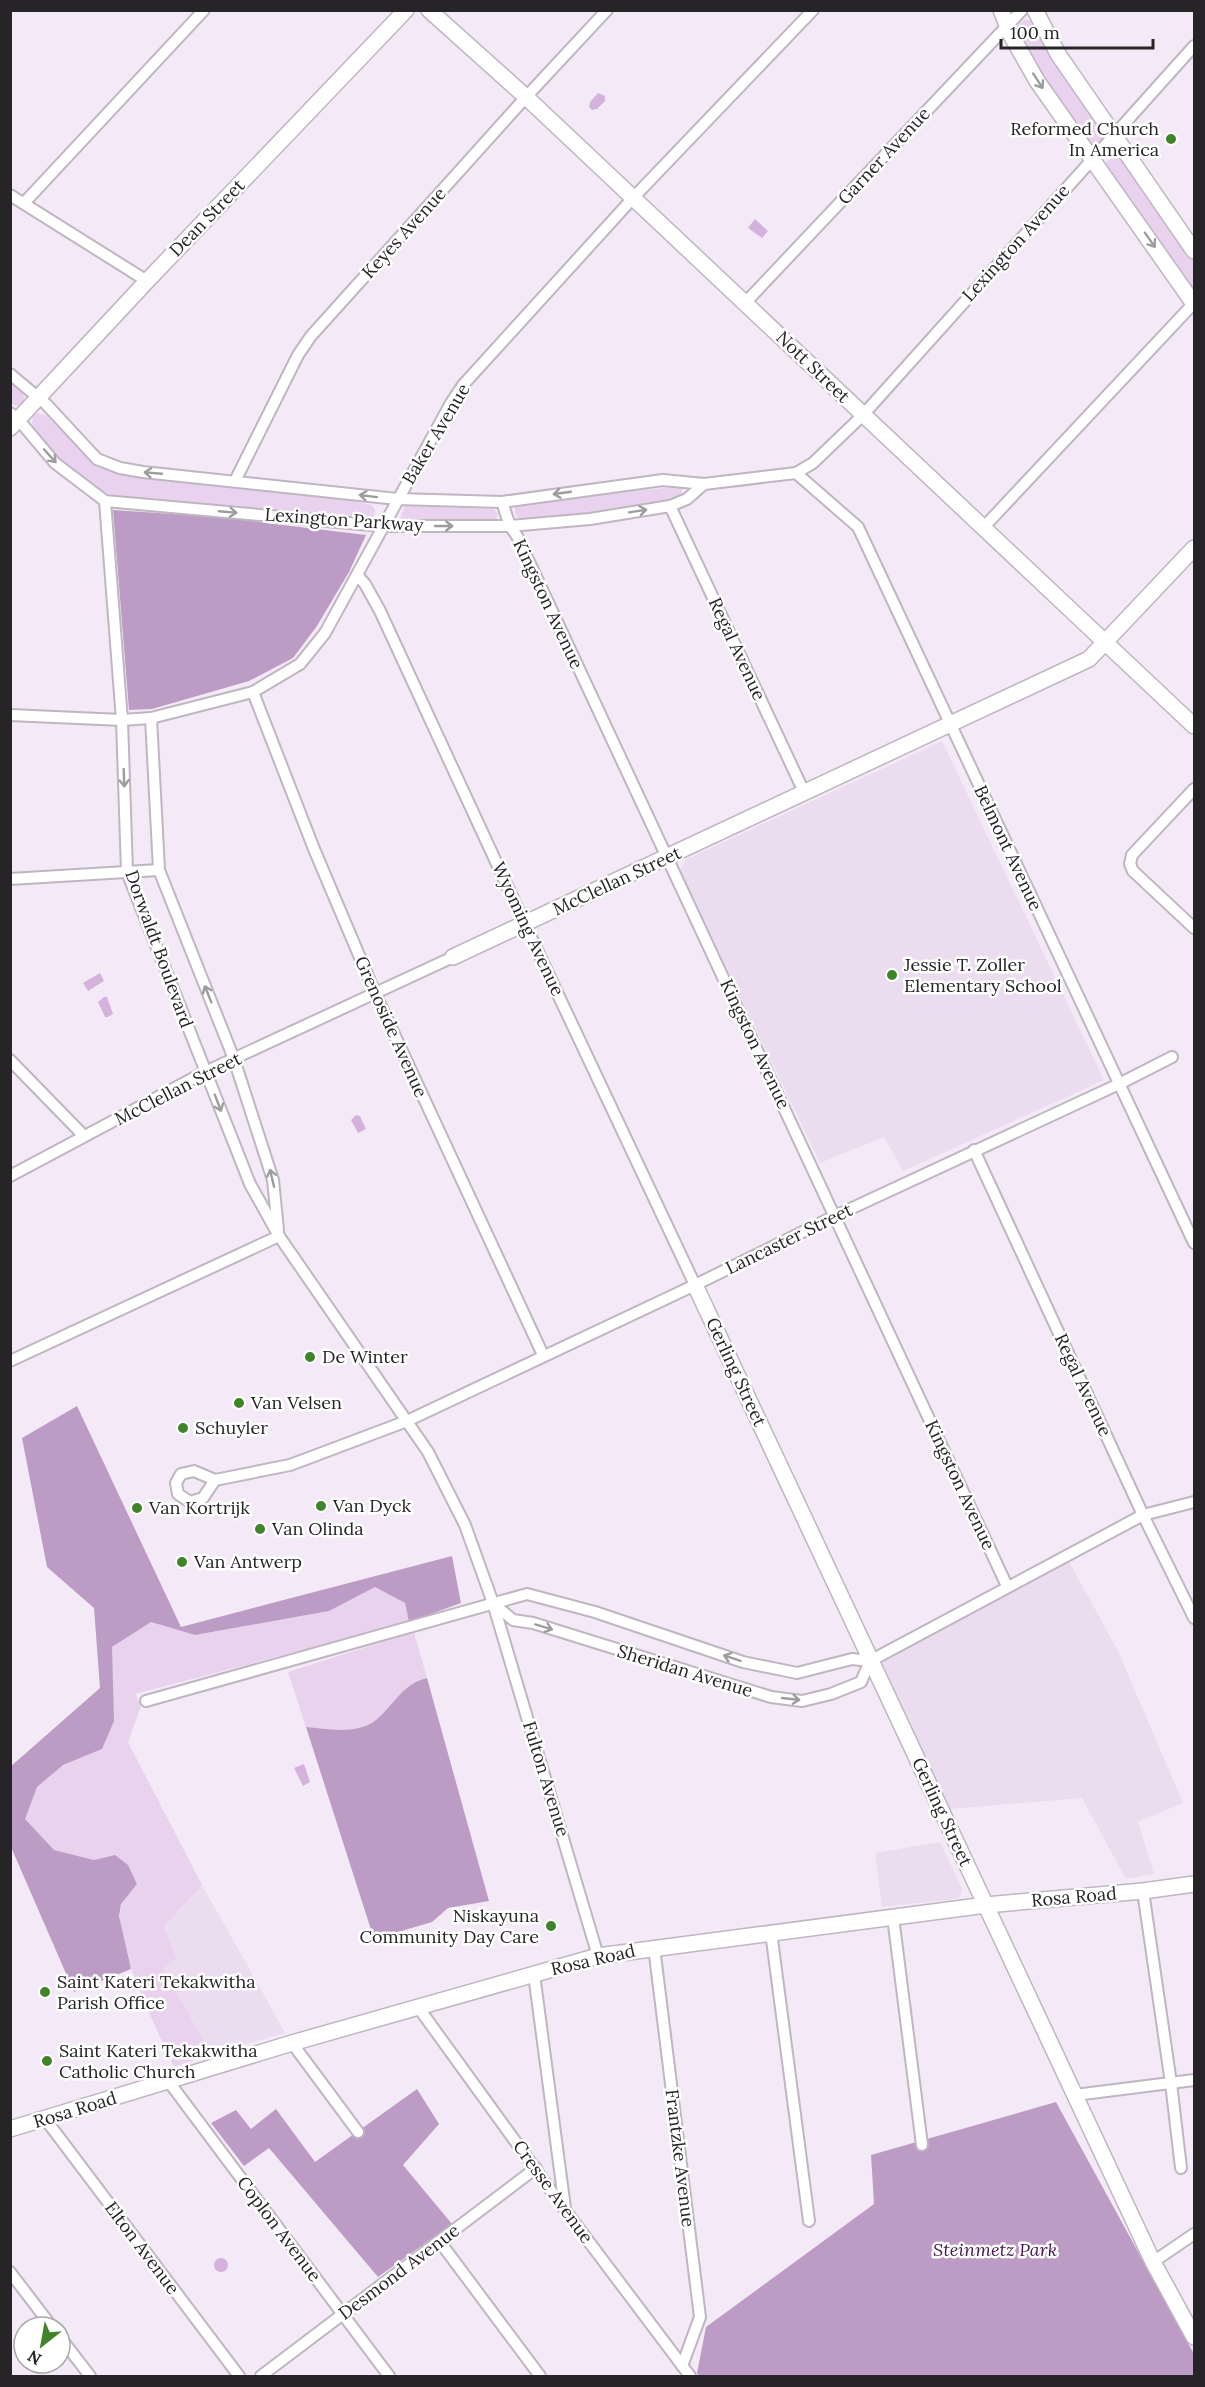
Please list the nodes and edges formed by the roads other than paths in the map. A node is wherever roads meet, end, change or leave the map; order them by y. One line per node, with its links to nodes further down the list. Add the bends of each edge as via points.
1 (204, 10): 16 (street)
2 (406, 10): 18 (street, Dean Street)
3 (429, 10): 11 (street, Nott Street)
4 (607, 10): 11 (street, Keyes Avenue)
5 (813, 10): 15 (street, Baker Avenue)
6 (1001, 10): 9 (street)
7 (1022, 10): 9 (street, Garner Avenue)
8 (1035, 10): 12 (street, via 1058,54)
9 (1008, 26): 13 (street, one-way to 13, via 1037,81); 19 (street, Garner Avenue)
10 (1194, 46): 12 (street, Lexington Avenue)
11 (526, 97): 15 (street, Nott Street); 26 (street, Keyes Avenue, via 311,336)
12 (1114, 135): 13 (street, Lexington Avenue); 17 (street)
13 (1092, 159): 20 (street, one-way to 20); 23 (street, Lexington Avenue)
14 (10, 195): 16 (street)
15 (633, 198): 19 (street, Nott Street); 28 (street, Baker Avenue, via 463,385)
16 (24, 203): 18 (street)
17 (1194, 251)
18 (147, 281): 22 (street, Dean Street)
19 (746, 302): 23 (street, Nott Street)
20 (1194, 303): 34 (street)
21 (10, 374): 22 (street, Lexington Parkway)
22 (38, 398): 24 (street, Dean Street); 26 (street, Lexington Parkway, one-way to 22, via 143,472 97,459)
23 (863, 415): 25 (street, Lexington Parkway, via 813,463); 34 (street, Nott Street)
24 (13, 420): 29 (street, one-way to 29, via 55,463)
25 (796, 473): 27 (street, Lexington Parkway); 42 (street, Belmont Avenue, via 858,528)
26 (235, 481): 28 (street, Lexington Parkway, one-way to 26)
27 (704, 484): 30 (street, Lexington Parkway, one-way to 30, via 663,480); 31 (street, Lexington Parkway, via 687,499)
28 (397, 499): 30 (street, Lexington Parkway); 32 (street, Baker Avenue)
29 (105, 501): 32 (street, Lexington Parkway, one-way to 32); 41 (street, Dorwaldt Boulevard)
30 (502, 502): 33 (street, Kingston Avenue)
31 (670, 506): 33 (street, Lexington Parkway, one-way to 31); 45 (street, Regal Avenue)
32 (382, 526): 33 (street, Lexington Parkway, one-way to 33); 36 (street, Baker Avenue)
33 (510, 526): 46 (street, Kingston Avenue)
34 (983, 528): 37 (street, Nott Street)
35 (1194, 548): 37 (street, McClellan Street)
36 (357, 575): 38 (street, Baker Avenue, via 325,633 300,664); 50 (street, Wyoming Avenue, via 380,610)
37 (1106, 642): 42 (street, McClellan Street, via 1089,659); 43 (street, Nott Street)
38 (253, 692): 40 (street, Baker Avenue); 53 (street, Grenoside Avenue)
39 (10, 715): 41 (street, Baker Avenue)
40 (151, 718): 41 (street, Baker Avenue); 47 (street, Dorwaldt Boulevard)
41 (122, 720): 48 (street, Dorwaldt Boulevard, one-way to 48)
42 (950, 725): 45 (street, McClellan Street); 58 (street, Belmont Avenue)
43 (1194, 726)
44 (1194, 789): 51 (street, via 1132,855 1130,864)
45 (804, 792): 46 (street, McClellan Street)
46 (668, 858): 50 (street, McClellan Street); 62 (street, Kingston Avenue)
47 (159, 870): 48 (street); 55 (street, Dorwaldt Boulevard, one-way to 47)
48 (127, 872): 49 (street); 57 (street, Dorwaldt Boulevard)
49 (10, 879)
50 (526, 925): 52 (street, McClellan Street); 65 (street, Wyoming Avenue)
51 (1194, 928)
52 (453, 957): 53 (street, McClellan Street)
53 (375, 993): 55 (street, McClellan Street); 66 (street, Grenoside Avenue)
54 (1172, 1057): 58 (street, Lancaster Street)
55 (234, 1059): 57 (street, McClellan Street); 63 (street, Dorwaldt Boulevard, one-way to 55, via 273,1180)
56 (10, 1060): 59 (street)
57 (205, 1072): 59 (street, McClellan Street); 63 (street, Dorwaldt Boulevard, one-way to 63, via 250,1184)
58 (1119, 1084): 60 (street, Lancaster Street); 64 (street, Belmont Avenue)
59 (84, 1136): 61 (street, McClellan Street)
60 (974, 1150): 62 (street, Lancaster Street); 71 (street, Regal Avenue)
61 (10, 1176)
62 (835, 1216): 65 (street, Lancaster Street); 72 (street, Kingston Avenue)
63 (279, 1236): 67 (street); 68 (street, Dorwaldt Boulevard)
64 (1194, 1243)
65 (695, 1285): 66 (street, Lancaster Street); 75 (street, Gerling Street)
66 (543, 1355): 68 (street, Lancaster Street)
67 (10, 1361)
68 (407, 1421): 69 (street, Lancaster Street, via 294,1464); 73 (street, Dorwaldt Boulevard, via 428,1452 465,1525)
69 (215, 1480)
70 (1194, 1502): 71 (street, Sheridan Avenue)
71 (1143, 1515): 72 (street, Sheridan Avenue); 74 (street, Regal Avenue)
72 (1007, 1586): 75 (street, Sheridan Avenue)
73 (493, 1603): 75 (street, Sheridan Avenue, one-way to 73, via 852,1659 797,1673 743,1662 595,1612 527,1594); 75 (street, Sheridan Avenue, one-way to 75, via 513,1620 771,1697 802,1701 831,1694 861,1682); 76 (street, Sheridan Avenue); 83 (street, Fulton Avenue)
74 (1194, 1618)
75 (870, 1661): 79 (street, Gerling Street)
76 (146, 1701)
77 (1194, 1884): 78 (street, Rosa Road)
78 (1143, 1891): 79 (street, Rosa Road); 89 (street)
79 (986, 1905): 80 (street, Rosa Road); 90 (street, Gerling Street)
80 (893, 1917): 81 (street, Rosa Road); 94 (street)
81 (771, 1932): 82 (street, Rosa Road); 98 (street)
82 (654, 1947): 83 (street, Rosa Road); 107 (street, Frantzke Avenue, via 700,2317)
83 (598, 1956): 84 (street, Rosa Road)
84 (534, 1974): 85 (street, Rosa Road); 97 (street)
85 (417, 2007): 86 (street, Rosa Road); 95 (street, Cresse Avenue)
86 (292, 2043): 88 (street, Rosa Road); 93 (street)
87 (1194, 2080): 89 (street)
88 (169, 2082): 91 (street, Rosa Road); 103 (street, Coplon Avenue)
89 (1171, 2083): 90 (street); 96 (street)
90 (1075, 2095): 101 (street, Gerling Street)
91 (46, 2120): 92 (street, Rosa Road); 109 (street, Elton Avenue)
92 (10, 2129)
93 (358, 2132)
94 (922, 2145)
95 (536, 2168): 97 (street, Cresse Avenue); 100 (street, Desmond Avenue)
96 (1181, 2168)
97 (565, 2210): 107 (street, Cresse Avenue)
98 (809, 2221)
99 (1194, 2235): 101 (street)
100 (440, 2242): 103 (street, Desmond Avenue); 112 (street)
101 (1153, 2262): 105 (street, Gerling Street)
102 (10, 2272): 104 (street)
103 (342, 2314): 110 (street, Desmond Avenue); 111 (street, Coplon Avenue)
104 (43, 2315)
105 (1194, 2337)
106 (72, 2353): 108 (street)
107 (682, 2366): 113 (street, Cresse Avenue)
108 (90, 2376)
109 (239, 2376)
110 (261, 2376)
111 (389, 2376)
112 (540, 2376)
113 (690, 2376)

